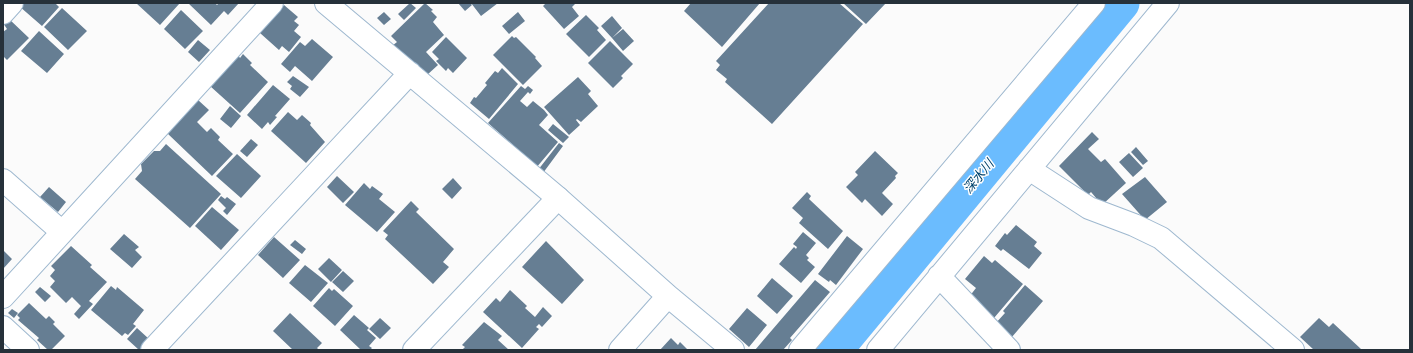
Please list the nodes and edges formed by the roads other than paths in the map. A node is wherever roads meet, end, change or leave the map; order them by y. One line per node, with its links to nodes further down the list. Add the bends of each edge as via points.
1 (12, 3): 6 (street)
2 (272, 3): 11 (street)
3 (326, 3): 7 (street)
4 (1094, 3): 21 (street)
5 (1168, 3): 8 (street)
6 (3, 13)
7 (410, 73): 10 (street); 17 (street)
8 (1029, 169): 12 (street); 24 (street, via 1089,208 1161,238)
9 (3, 180): 11 (street)
10 (558, 198): 13 (street); 18 (street)
11 (62, 232): 14 (street)
12 (939, 276): 22 (street); 23 (street)
13 (668, 296): 19 (street); 20 (street)
14 (3, 297)
15 (3, 327): 16 (street)
16 (28, 350)
17 (152, 350)
18 (414, 350)
19 (620, 350)
20 (733, 350)
21 (800, 350)
22 (878, 350)
23 (1009, 350)
24 (1293, 350)

